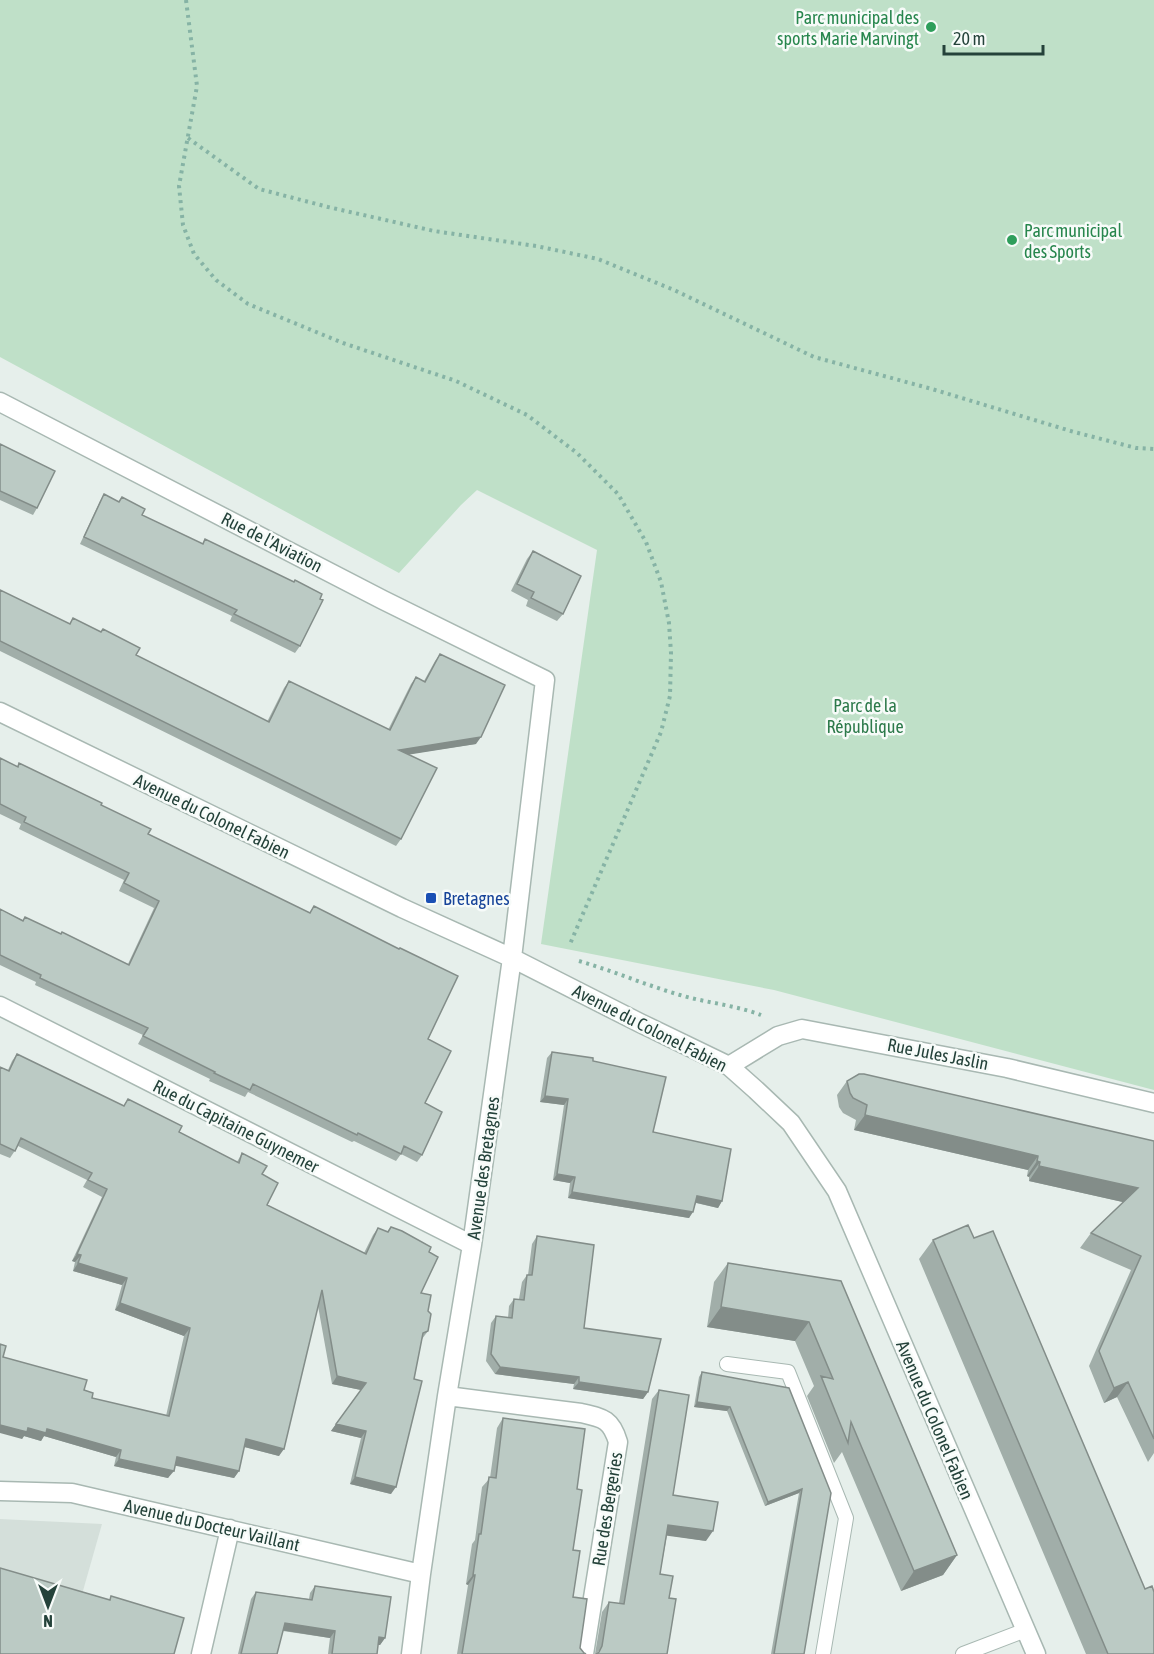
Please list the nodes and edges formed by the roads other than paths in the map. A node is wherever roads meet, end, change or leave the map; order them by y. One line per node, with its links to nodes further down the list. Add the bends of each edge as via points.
1 (0, 402): 2 (street, Rue de l'Aviation)
2 (545, 680): 4 (street, Avenue des Bretagnes)
3 (0, 712): 4 (street, Avenue du Colonel Fabien)
4 (512, 958): 6 (street, Avenue du Colonel Fabien); 8 (street, Avenue des Bretagnes)
5 (0, 1006): 8 (street, Rue du Capitaine Guynemer)
6 (729, 1066): 7 (street, Rue Jules Jaslin, via 778,1036 802,1029 1006,1068); 14 (street, Avenue du Colonel Fabien, via 790,1123 837,1191)
7 (1154, 1103)
8 (472, 1245): 10 (street, Avenue des Bretagnes)
9 (727, 1364): 18 (lane, via 788,1372 846,1518)
10 (447, 1396): 13 (street, Avenue des Bretagnes); 17 (street, Rue des Bergeries, via 581,1413 600,1418 614,1428 618,1442)
11 (0, 1491): 12 (street, Avenue du Docteur Vaillant, via 72,1493)
12 (230, 1529): 13 (street, Avenue du Docteur Vaillant); 15 (street)
13 (421, 1574): 16 (street, Avenue des Bretagnes)
14 (1026, 1630): 19 (lane); 20 (street, Avenue du Colonel Fabien)
15 (201, 1654)
16 (411, 1654)
17 (584, 1654)
18 (824, 1654)
19 (963, 1654)
20 (1036, 1654)

